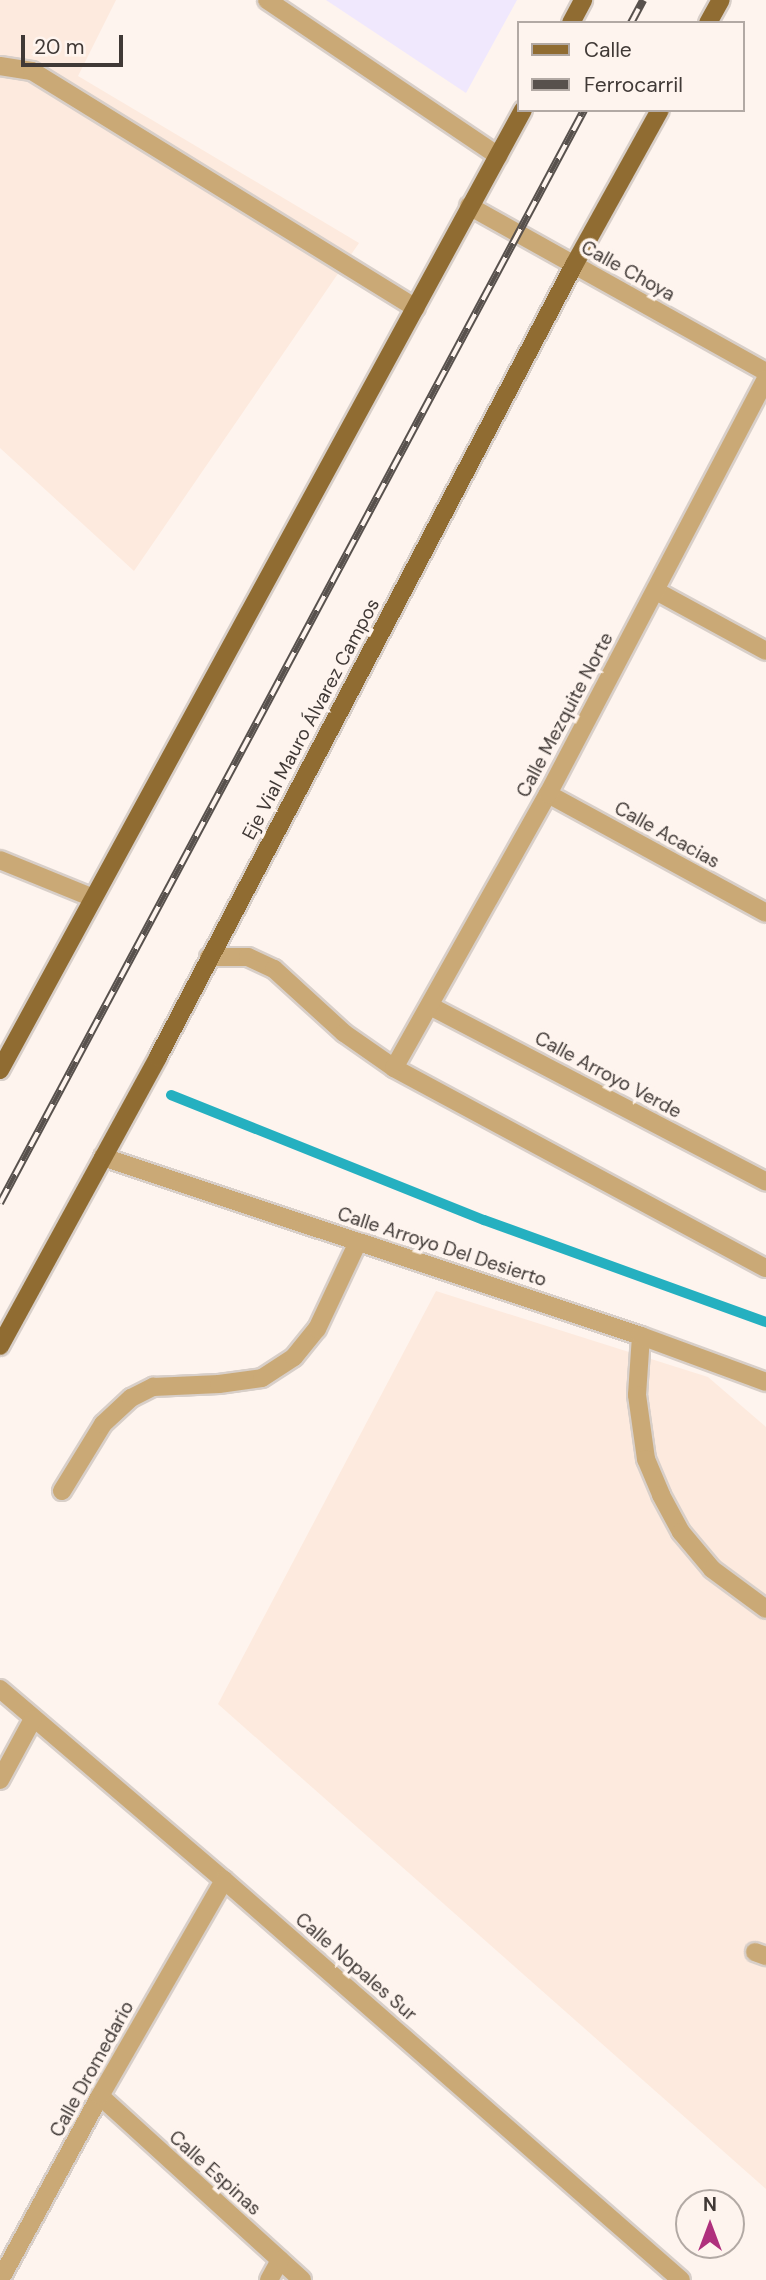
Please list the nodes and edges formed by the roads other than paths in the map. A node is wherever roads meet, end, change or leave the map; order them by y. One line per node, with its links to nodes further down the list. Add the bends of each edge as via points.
1 (267, 0): 9 (street)
2 (583, 0): 4 (main road)
3 (721, 0): 5 (main road)
4 (572, 21)
5 (709, 21)
6 (0, 66): 12 (street, via 32,71)
7 (522, 112): 9 (main road)
8 (659, 112): 11 (main road, Eje Vial Mauro Álvarez Campos)
9 (498, 156): 10 (main road)
10 (469, 206): 11 (street, Calle Choya); 12 (main road)
11 (574, 265): 13 (street, Calle Choya); 21 (main road, Eje Vial Mauro Álvarez Campos)
12 (416, 308): 19 (main road)
13 (766, 372)
14 (766, 379): 15 (street, Calle Mezquite Norte)
15 (656, 591): 16 (street); 17 (street, Calle Mezquite Norte)
16 (766, 651)
17 (548, 794): 20 (street, Calle Acacias); 22 (street, Calle Mezquite Norte)
18 (0, 860): 19 (street)
19 (93, 898): 24 (main road)
20 (766, 913)
21 (209, 957): 23 (street, via 248,957 274,969 344,1033); 25 (main road, Eje Vial Mauro Álvarez Campos)
22 (430, 1006): 23 (street, Calle Mezquite Norte); 26 (street, Calle Arroyo Verde)
23 (394, 1068): 28 (street)
24 (0, 1070)
25 (103, 1157): 27 (street, Calle Arroyo Del Desierto); 30 (main road, Eje Vial Mauro Álvarez Campos)
26 (766, 1182)
27 (358, 1242): 29 (street, Calle Arroyo Del Desierto); 32 (street, via 317,1329 294,1357 262,1378 153,1387 131,1398 103,1424)
28 (766, 1268)
29 (641, 1336): 31 (street, Calle Arroyo Del Desierto); 33 (street, via 637,1395 646,1459 661,1495 681,1532 712,1569)
30 (0, 1346)
31 (766, 1382)
32 (62, 1491)
33 (766, 1609)
34 (0, 1689): 35 (street, Calle Nopales Sur)
35 (33, 1718): 36 (street); 37 (street, Calle Nopales Sur)
36 (0, 1780)
37 (224, 1880): 38 (street, Calle Dromedario); 43 (street, Calle Nopales Sur)
38 (100, 2096): 39 (street, Calle Espinas); 40 (street, Calle Dromedario)
39 (280, 2260): 41 (street); 42 (street, Calle Espinas)
40 (1, 2280)
41 (269, 2280)
42 (302, 2280)
43 (681, 2280)

